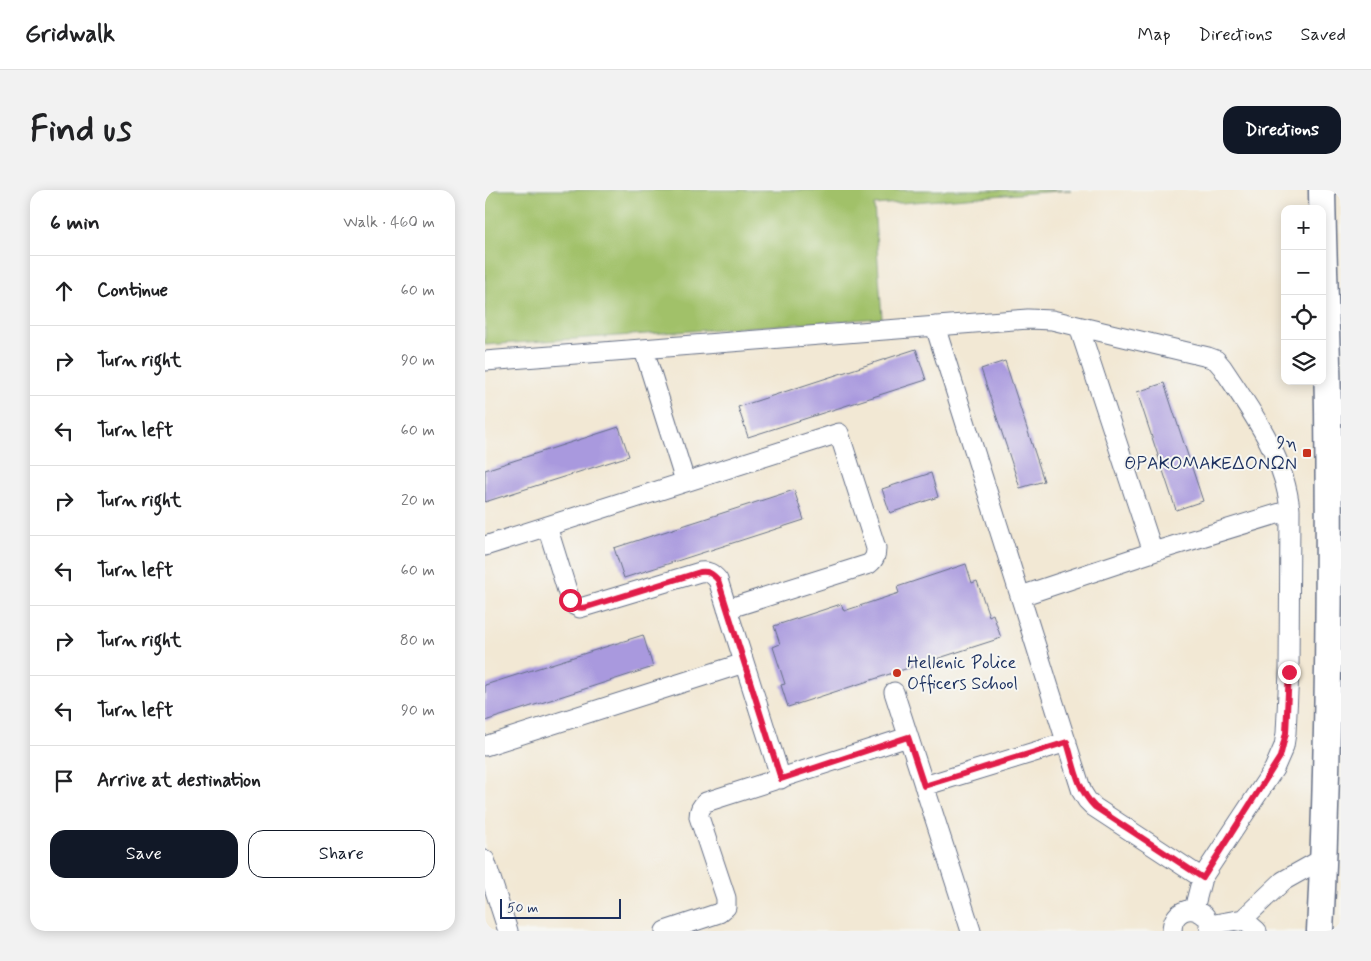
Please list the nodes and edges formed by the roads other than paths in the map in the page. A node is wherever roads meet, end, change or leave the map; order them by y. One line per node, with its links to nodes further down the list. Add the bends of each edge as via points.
1 (1322, 190): 2 (main road)
2 (1333, 300): 7 (main road)
3 (935, 326): 4 (street, via 1041,319); 5 (street); 15 (street)
4 (1079, 327): 10 (street, via 1216,360 1267,438 1284,480); 13 (street)
5 (644, 350): 6 (street); 9 (street)
6 (485, 361)
7 (1334, 408): 8 (main road)
8 (1335, 478): 14 (main road)
9 (685, 481): 11 (street); 16 (street, via 839,434 857,488 876,548 874,560)
10 (1290, 510): 13 (street); 28 (street, via 1289,672 1284,746 1274,769)
11 (547, 526): 12 (street); 16 (street, via 570,600 580,608 707,571 718,580)
12 (485, 546)
13 (1153, 552): 15 (street)
14 (1335, 568): 19 (main road)
15 (1021, 596): 21 (street)
16 (727, 609): 17 (street)
17 (744, 663): 22 (street); 23 (street)
18 (894, 692): 20 (street)
19 (1335, 729): 25 (main road)
20 (908, 737): 23 (street); 24 (street)
21 (1067, 742): 24 (street); 28 (street, via 1087,800)
22 (485, 746)
23 (781, 779): 33 (street, via 702,806 699,818 726,898 726,907 719,913)
24 (924, 786): 34 (street)
25 (1334, 814): 26 (main road)
26 (1324, 858): 30 (street, via 1283,881); 36 (main road)
27 (485, 860): 32 (street)
28 (1203, 878): 29 (street)
29 (1194, 910): 31 (street, via 1204,915); 35 (street, via 1178,914)
30 (1250, 925): 31 (street)
31 (1209, 928)
32 (508, 931)
33 (665, 931)
34 (971, 931)
35 (1171, 931)
36 (1320, 931)

